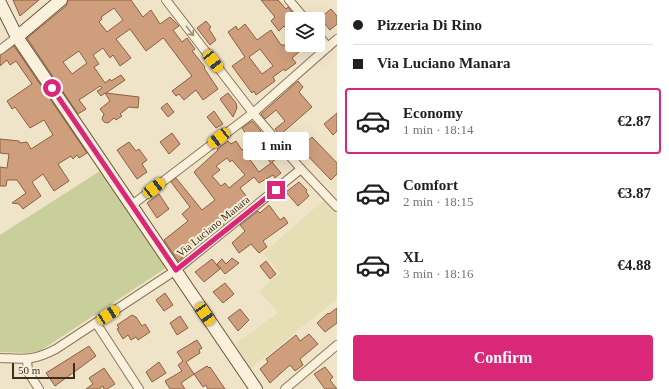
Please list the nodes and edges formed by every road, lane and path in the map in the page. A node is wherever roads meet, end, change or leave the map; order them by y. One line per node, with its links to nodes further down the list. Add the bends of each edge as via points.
1 (61, 0): 6 (street)
2 (166, 0): 11 (street, one-way to 11)
3 (289, 0): 5 (street)
4 (0, 3): 6 (street)
5 (299, 12)
6 (16, 37): 10 (street); 13 (street)
7 (337, 39): 9 (street)
8 (325, 43): 9 (street)
9 (328, 47): 11 (street)
10 (0, 50)
11 (253, 113): 12 (street); 13 (street)
12 (301, 169): 14 (street); 15 (street, Via Luciano Manara)
13 (132, 205): 15 (street)
14 (337, 207)
15 (176, 270): 16 (street, Via Luciano Manara); 22 (street)
16 (96, 322): 19 (street, Via Luciano Manara, via 56,349 40,357); 21 (street)
17 (337, 345): 23 (street)
18 (0, 358): 19 (street, Via Luciano Manara)
19 (27, 359): 20 (street, via 28,372)
20 (39, 389)
21 (139, 389)
22 (256, 389)
23 (284, 389)

